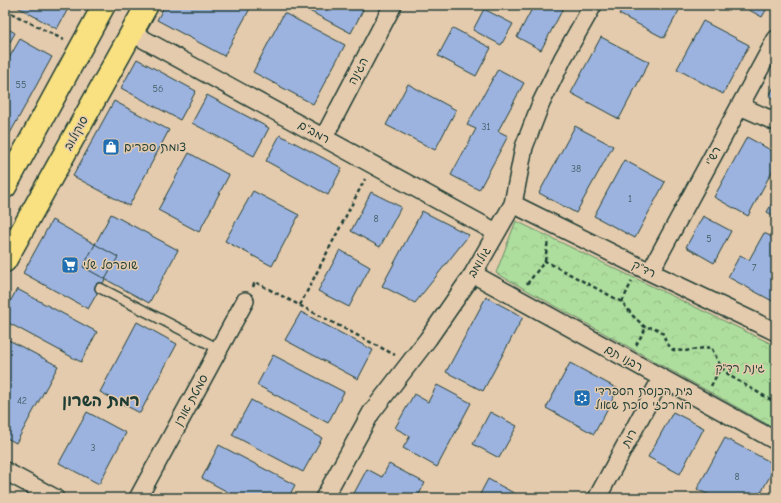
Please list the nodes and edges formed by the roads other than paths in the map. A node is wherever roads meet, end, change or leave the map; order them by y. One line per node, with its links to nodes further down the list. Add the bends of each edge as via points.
1 (104, 5): 10 (main road)
2 (147, 5): 5 (main road, סוקולוב)
3 (393, 5): 9 (street, הגינה)
4 (593, 5): 11 (street, גולומב, via 541,103 524,147)
5 (132, 33): 9 (street, רמב"ם); 13 (main road, סוקולוב)
6 (776, 39): 7 (street, רש"י)
7 (740, 106): 8 (street); 14 (street, רש"י)
8 (776, 122)
9 (324, 137): 12 (street, רמב"ם)
10 (5, 187)
11 (513, 204): 12 (street, גולומב); 14 (street, רד"ק)
12 (496, 232): 15 (street, גולומב)
13 (5, 261)
14 (645, 270): 18 (street, רד"ק)
15 (473, 274): 20 (street, רבנו תם); 25 (street, גולומב, via 371,413)
16 (100, 288): 19 (lane)
17 (245, 301): 19 (street, סמטת אורן)
18 (776, 332)
19 (219, 349): 24 (street, סמטת אורן)
20 (661, 379): 21 (street, רבנו תם); 26 (street, רות)
21 (776, 441)
22 (5, 471): 23 (street)
23 (55, 498)
24 (138, 498)
25 (324, 498)
26 (597, 498)

